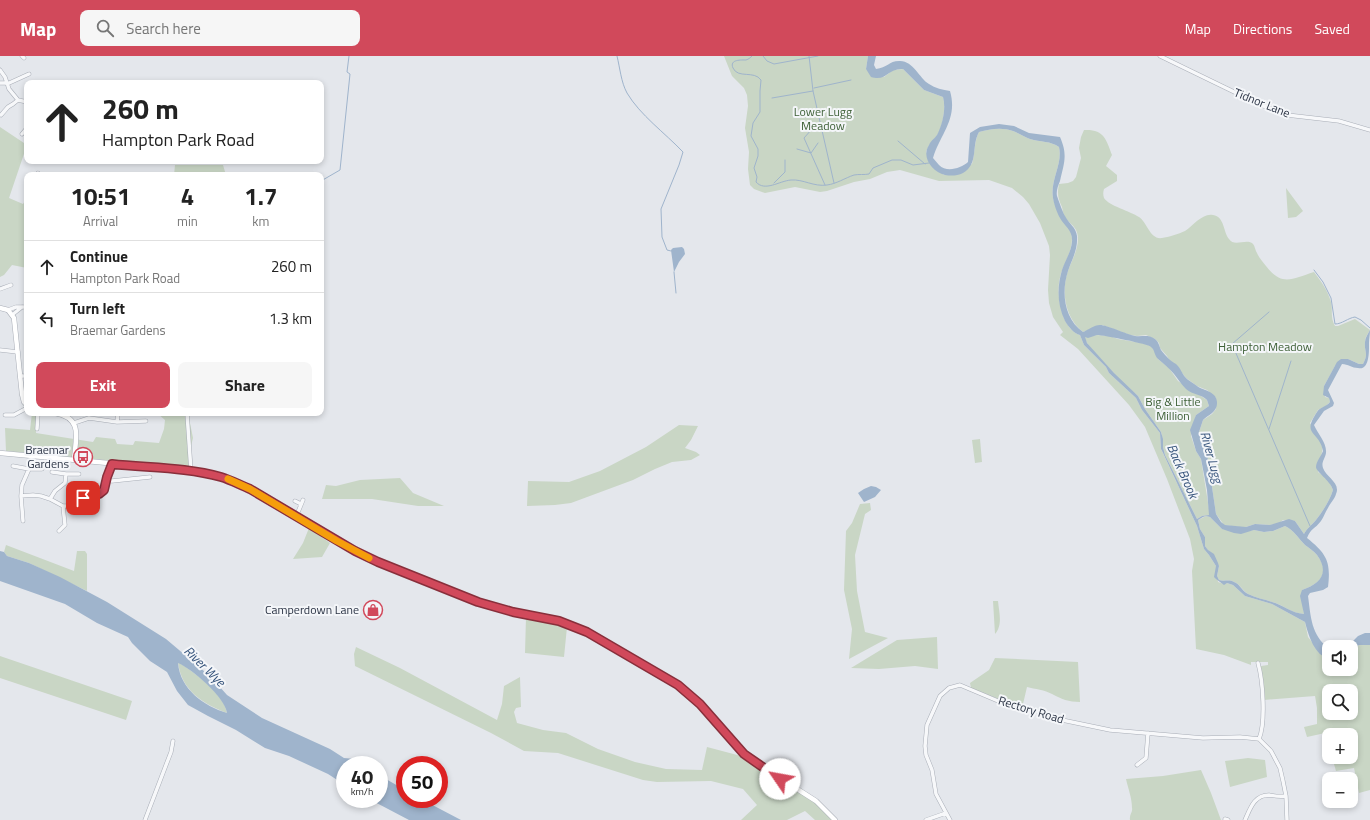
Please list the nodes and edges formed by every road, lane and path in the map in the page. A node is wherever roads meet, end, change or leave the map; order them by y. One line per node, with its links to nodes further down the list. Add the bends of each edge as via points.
1 (1160, 56): 9 (street, Tidnor Lane, via 1276,111 1292,116 1339,121)
2 (0, 70): 4 (street)
3 (29, 74): 4 (street)
4 (7, 83): 5 (street); 6 (street)
5 (0, 84)
6 (18, 100): 7 (street); 8 (street)
7 (24, 101)
8 (2, 115)
9 (1370, 130)
10 (24, 132): 11 (street)
11 (22, 134)
12 (11, 285): 13 (street)
13 (0, 289)
14 (24, 307): 17 (street)
15 (24, 307): 18 (street)
16 (0, 308): 17 (main road)
17 (8, 310): 18 (main road)
18 (12, 315): 20 (main road)
19 (0, 350): 20 (street)
20 (18, 352): 21 (main road)
21 (20, 376): 22 (street); 23 (main road)
22 (24, 376)
23 (24, 402)
24 (24, 408): 25 (street, via 14,415)
25 (5, 415)
26 (38, 416): 33 (street)
27 (67, 416): 32 (main road)
28 (118, 416): 31 (street)
29 (187, 416): 40 (street)
30 (146, 421): 31 (street)
31 (117, 422): 32 (street, via 88,418)
32 (74, 423): 35 (main road)
33 (38, 429)
34 (0, 453): 35 (main road)
35 (74, 460): 36 (main road)
36 (112, 464): 40 (main road); 45 (street)
37 (13, 466): 38 (street)
38 (29, 469): 39 (street); 46 (street, via 22,485)
39 (42, 469)
40 (191, 471): 52 (main road, via 232,481)
41 (52, 472): 42 (street)
42 (66, 474): 43 (street); 47 (street, via 65,483)
43 (79, 474)
44 (150, 477): 45 (street)
45 (106, 480): 51 (street, via 102,492 83,498 71,506)
46 (21, 496): 47 (street, via 33,495); 53 (street)
47 (50, 499): 51 (street)
48 (304, 500): 50 (street)
49 (295, 501): 50 (street)
50 (301, 504): 52 (street)
51 (63, 506): 54 (street, via 65,525)
52 (296, 516): 63 (main road, via 355,551 446,590 501,609 548,618 578,628 664,676 689,695 744,754 816,801)
53 (23, 521)
54 (59, 531)
55 (1258, 663): 57 (street, via 1263,717)
56 (1148, 733): 57 (street, Rectory Road, via 1203,738); 59 (street, via 1146,758); 61 (street, Rectory Road, via 1110,730 1062,720 1029,708 998,701 960,685 952,686 940,696 927,725 925,746 936,794)
57 (1259, 739): 60 (street, via 1277,762)
58 (173, 741): 62 (street)
59 (1138, 765)
60 (1286, 796): 66 (street, via 1269,795 1259,798); 67 (street)
61 (946, 813): 64 (street); 65 (street, Rectory Road)
62 (145, 820)
63 (835, 820)
64 (926, 820)
65 (950, 820)
66 (1245, 820)
67 (1287, 820)

